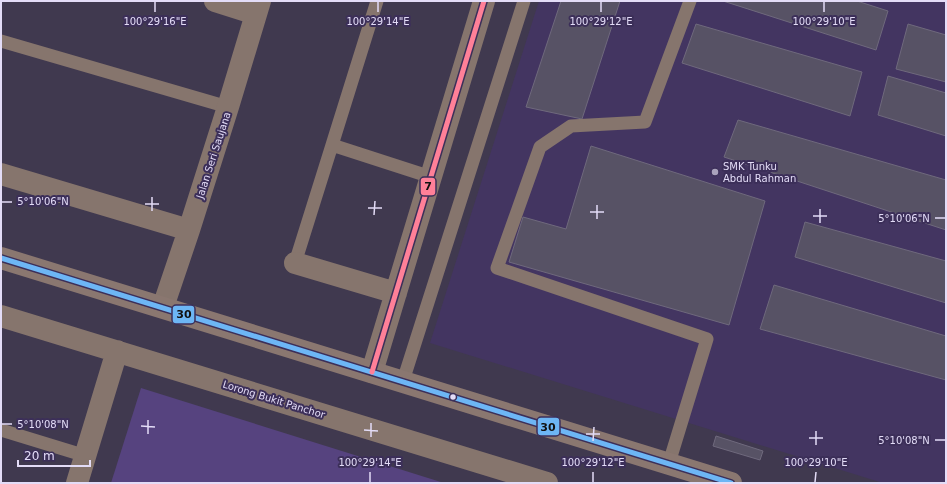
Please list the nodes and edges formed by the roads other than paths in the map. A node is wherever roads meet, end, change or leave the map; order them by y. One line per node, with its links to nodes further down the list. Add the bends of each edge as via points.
1 (215, 1): 6 (street)
2 (377, 1): 9 (lane)
3 (484, 1): 11 (street)
4 (524, 1): 20 (lane)
5 (690, 1): 23 (lane, via 645,122 571,126 540,147 497,268 707,339)
6 (258, 8): 8 (street, Jalan Seri Saujana)
7 (1, 41): 8 (lane)
8 (228, 107): 12 (street, Jalan Seri Saujana)
9 (332, 145): 11 (lane); 14 (lane)
10 (1, 174): 12 (street)
11 (431, 177): 15 (street)
12 (189, 230): 16 (street, Jalan Seri Saujana)
13 (1, 258): 16 (main road)
14 (296, 263): 15 (street)
15 (396, 293): 19 (street)
16 (163, 307): 19 (main road)
17 (1, 316): 18 (street, Lorong Bukit Panchor)
18 (117, 351): 22 (street); 24 (street, Lorong Bukit Panchor)
19 (372, 372): 20 (main road)
20 (403, 381): 23 (main road)
21 (1, 430): 22 (lane)
22 (86, 456): 25 (street)
23 (669, 463): 27 (main road)
24 (495, 475): 26 (street, Lorong Bukit Panchor)
25 (77, 483)
26 (547, 483)
27 (731, 483)

